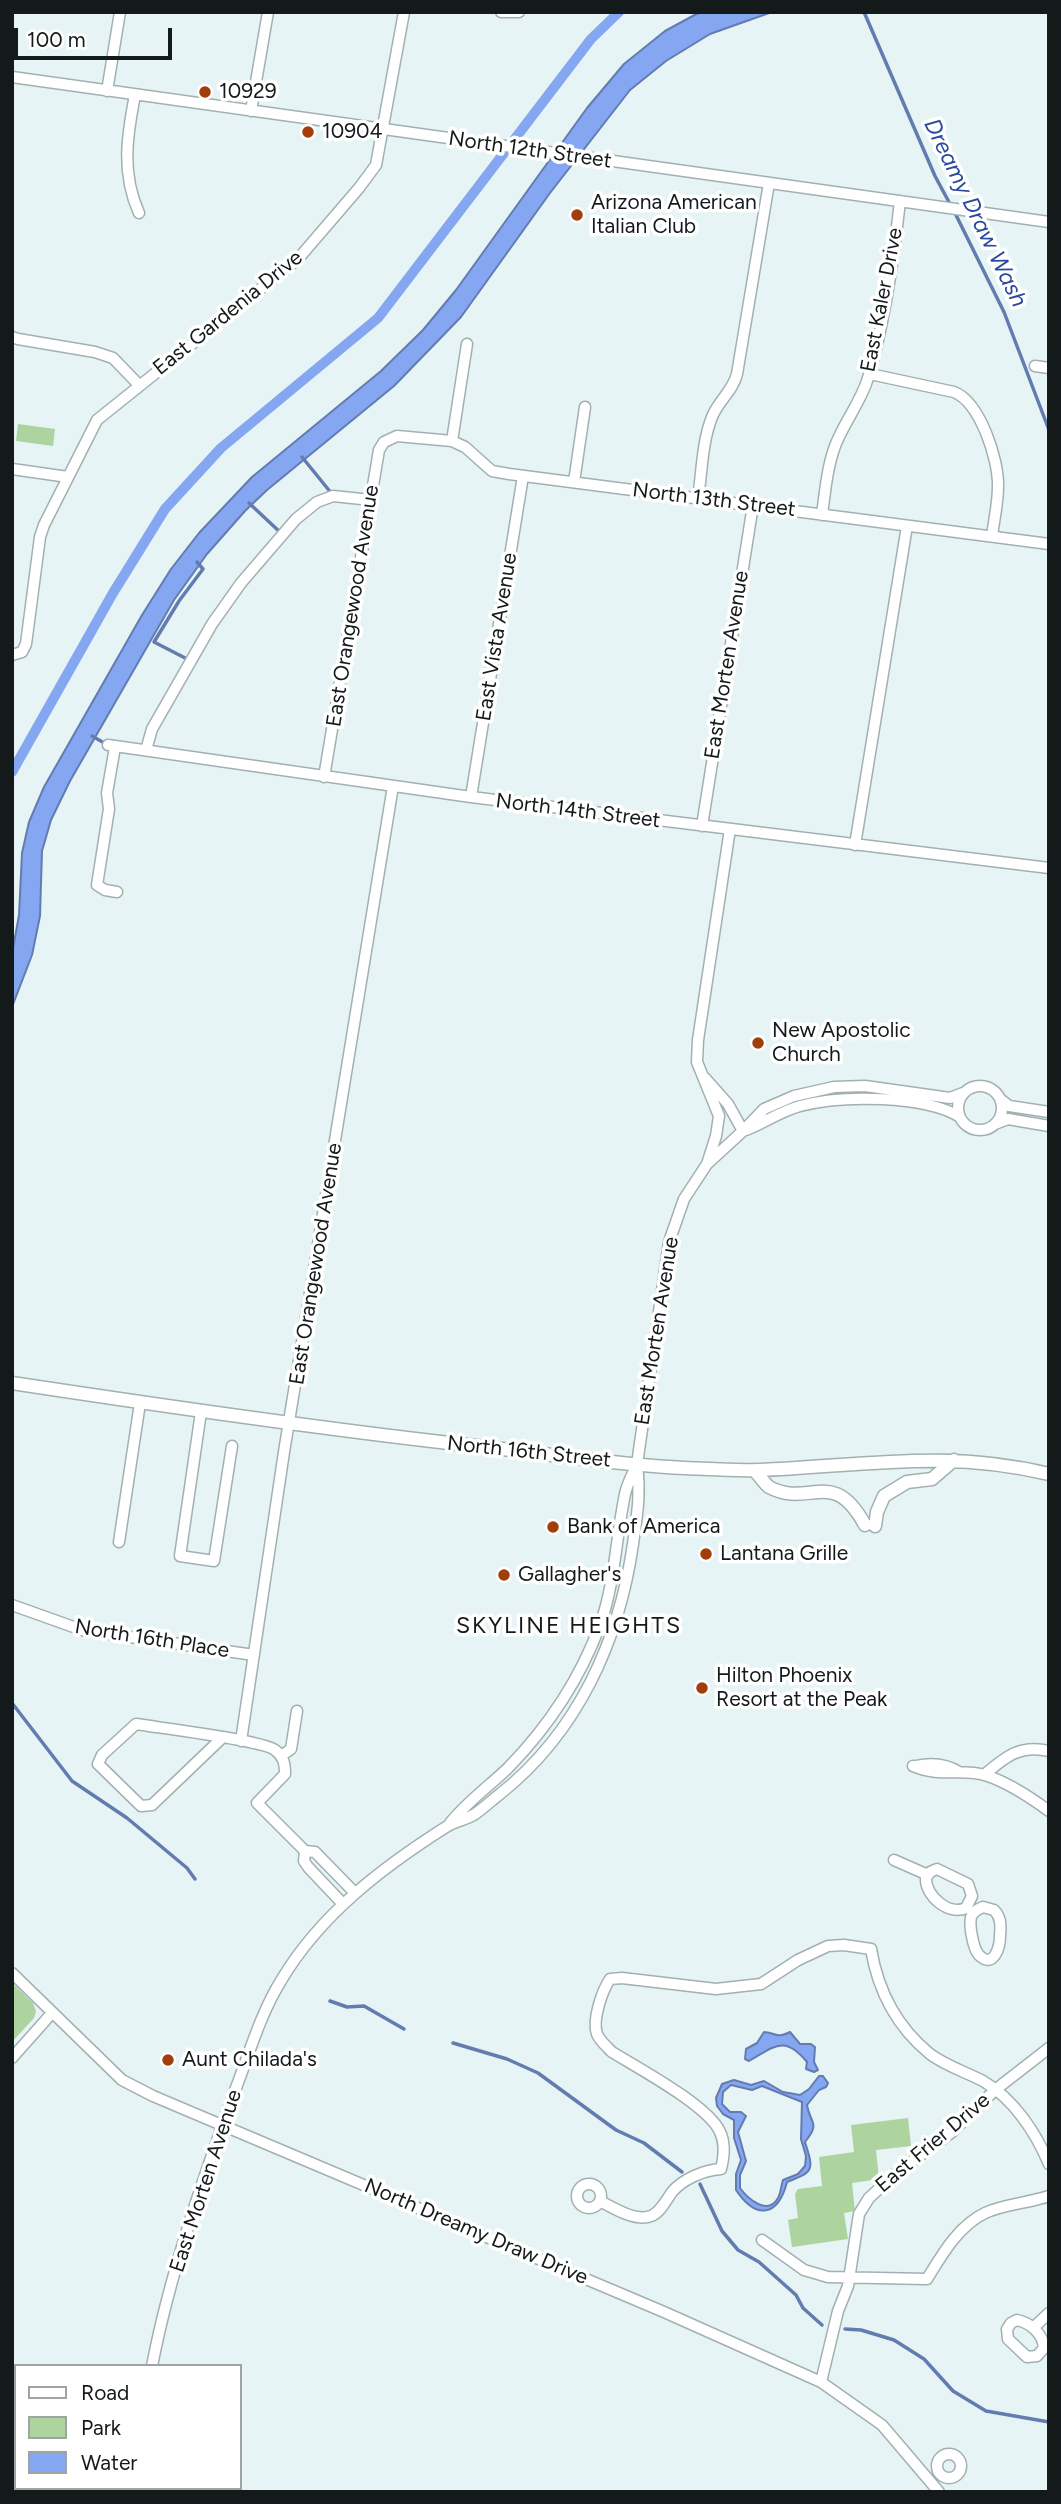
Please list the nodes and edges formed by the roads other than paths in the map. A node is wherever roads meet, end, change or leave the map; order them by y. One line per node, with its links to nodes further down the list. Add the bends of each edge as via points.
1 (120, 12): 7 (street)
2 (268, 12): 9 (street)
3 (404, 12): 10 (street, East Gardenia Drive)
4 (501, 12): 5 (street)
5 (519, 12)
6 (12, 77): 7 (street, North 12th Street)
7 (107, 91): 8 (street, North 12th Street)
8 (135, 94): 9 (street, North 12th Street); 13 (street, via 126,168)
9 (251, 111): 10 (street, North 12th Street)
10 (382, 129): 11 (street, North 12th Street); 20 (street, East Gardenia Drive, via 376,165 298,258)
11 (769, 183): 12 (street, North 12th Street); 28 (street, via 737,374 707,434)
12 (900, 201): 14 (street, North 12th Street); 19 (street, East Kaler Drive)
13 (139, 213)
14 (1049, 222)
15 (12, 337): 20 (street, via 113,358)
16 (467, 344): 23 (street)
17 (1035, 366): 18 (street)
18 (1049, 368)
19 (870, 374): 31 (street, East Kaler Drive, via 835,446); 33 (street, via 964,392 996,468)
20 (139, 385): 26 (street, East Gardenia Drive, via 97,419)
21 (585, 407): 27 (street)
22 (389, 438): 23 (street, North 13th Street); 29 (street, East Orangewood Avenue, via 379,450)
23 (452, 441): 25 (street, North 13th Street, via 492,471)
24 (12, 469): 26 (street)
25 (523, 476): 27 (street, North 13th Street); 41 (street, East Vista Avenue)
26 (68, 477): 35 (street, East Gardenia Drive, via 40,537)
27 (574, 482): 28 (street, North 13th Street)
28 (698, 498): 30 (street, North 13th Street)
29 (371, 500): 38 (street, via 333,496 296,519 212,624 152,729); 39 (street, East Orangewood Avenue)
30 (753, 505): 31 (street, North 13th Street); 42 (street, East Morten Avenue)
31 (822, 515): 32 (street, North 13th Street)
32 (907, 526): 33 (street, North 13th Street); 44 (street)
33 (992, 536): 34 (street, North 13th Street)
34 (1049, 544)
35 (32, 603): 36 (street); 37 (street, East Gardenia Drive, via 26,644)
36 (46, 605)
37 (17, 654)
38 (146, 750): 39 (street, North 14th Street); 46 (street, North 14th Street, via 112,746 97,885)
39 (324, 777): 40 (street, North 14th Street)
40 (393, 786): 41 (street, North 14th Street); 59 (street, East Orangewood Avenue)
41 (471, 797): 42 (street, North 14th Street)
42 (702, 826): 43 (street, North 14th Street)
43 (730, 830): 44 (street, North 14th Street); 47 (street, East Morten Avenue, via 698,1040)
44 (855, 845): 45 (street, North 14th Street)
45 (1049, 868)
46 (117, 892)
47 (700, 1073): 54 (street); 55 (street, East Morten Avenue, via 719,1116)
48 (963, 1093): 49 (street, via 980,1086); 51 (street); 54 (street, East Morten Avenue, via 950,1098 875,1087 834,1087 764,1109)
49 (1000, 1099): 50 (street, via 1009,1106); 52 (street, via 1001,1112)
50 (1049, 1112)
51 (960, 1117): 52 (street, via 977,1130); 54 (street, via 948,1110 903,1102 835,1099 799,1107)
52 (995, 1124): 53 (street, via 1008,1119)
53 (1049, 1126)
54 (743, 1131): 55 (street, East Morten Avenue)
55 (707, 1164): 62 (street, East Morten Avenue, via 684,1199 669,1242)
56 (12, 1383): 57 (main road, North 16th Street)
57 (140, 1403): 58 (main road, North 16th Street); 65 (street)
58 (201, 1412): 59 (main road, North 16th Street); 60 (street, via 180,1556 214,1561)
59 (290, 1423): 62 (main road, North 16th Street); 67 (street, East Orangewood Avenue)
60 (232, 1446)
61 (954, 1460): 63 (main road, North 16th Street); 63 (main road, via 932,1479 907,1482 884,1496 870,1526 839,1494 788,1493 768,1486); 64 (main road, North 16th Street)
62 (637, 1464): 63 (main road, North 16th Street); 76 (street, East Morten Avenue, via 625,1491 601,1623 586,1659 544,1727); 76 (street, East Morten Avenue, via 640,1491 622,1603 605,1653 580,1703 556,1738 517,1780 474,1815)
63 (754, 1470)
64 (1049, 1474)
65 (119, 1542)
66 (12, 1605): 67 (street, North 16th Place, via 82,1630)
67 (254, 1655): 70 (street, East Orangewood Avenue)
68 (297, 1711): 72 (street, via 291,1749)
69 (222, 1738): 69 (street, via 136,1724 98,1764 141,1806 152,1805); 70 (street)
70 (241, 1741): 72 (street, via 274,1748)
71 (1049, 1751): 74 (street, via 1034,1747 1007,1756)
72 (281, 1756): 77 (street, via 285,1774 257,1803)
73 (958, 1772): 74 (street)
74 (984, 1775): 75 (street)
75 (1049, 1811)
76 (448, 1825): 80 (street, East Morten Avenue)
77 (304, 1851): 80 (street, via 315,1852); 81 (street, via 304,1861)
78 (894, 1860): 79 (street)
79 (928, 1875): 82 (street, via 927,1889 945,1907); 82 (street, via 937,1869 968,1884)
80 (355, 1893): 81 (street, East Morten Avenue)
81 (343, 1904): 88 (street, East Morten Avenue, via 282,1978)
82 (972, 1908): 82 (street, via 976,1951 990,1958 1000,1948 998,1914 990,1908)
83 (12, 1973): 84 (street, North Dreamy Draw Drive)
84 (52, 2013): 86 (street); 88 (street, North Dreamy Draw Drive, via 122,2080)
85 (1049, 2048): 87 (street, East Frier Drive)
86 (12, 2058)
87 (995, 2090): 89 (street, via 1020,2115); 91 (street, via 932,2056 906,2031 884,1997 871,1949 828,1947 761,1984 716,1989 610,1979 599,2005 596,2032 603,2043 709,2116 720,2132 725,2154 720,2169 710,2169 675,2189 649,2217); 93 (street, East Frier Drive, via 953,2132 869,2198 859,2214)
88 (223, 2124): 96 (street, East Morten Avenue, via 180,2255); 97 (street, North Dreamy Draw Drive)
89 (1049, 2164)
90 (1049, 2196): 93 (street, via 986,2213 967,2225 927,2279)
91 (600, 2201)
92 (762, 2240): 93 (street, via 804,2270)
93 (849, 2277): 97 (street, East Frier Drive)
94 (1049, 2313): 95 (street)
95 (1033, 2328)
96 (153, 2364)
97 (821, 2382): 99 (street, North Dreamy Draw Drive, via 881,2426)
98 (940, 2474): 99 (street)
99 (930, 2482): 100 (street, North Dreamy Draw Drive)
100 (939, 2492)

